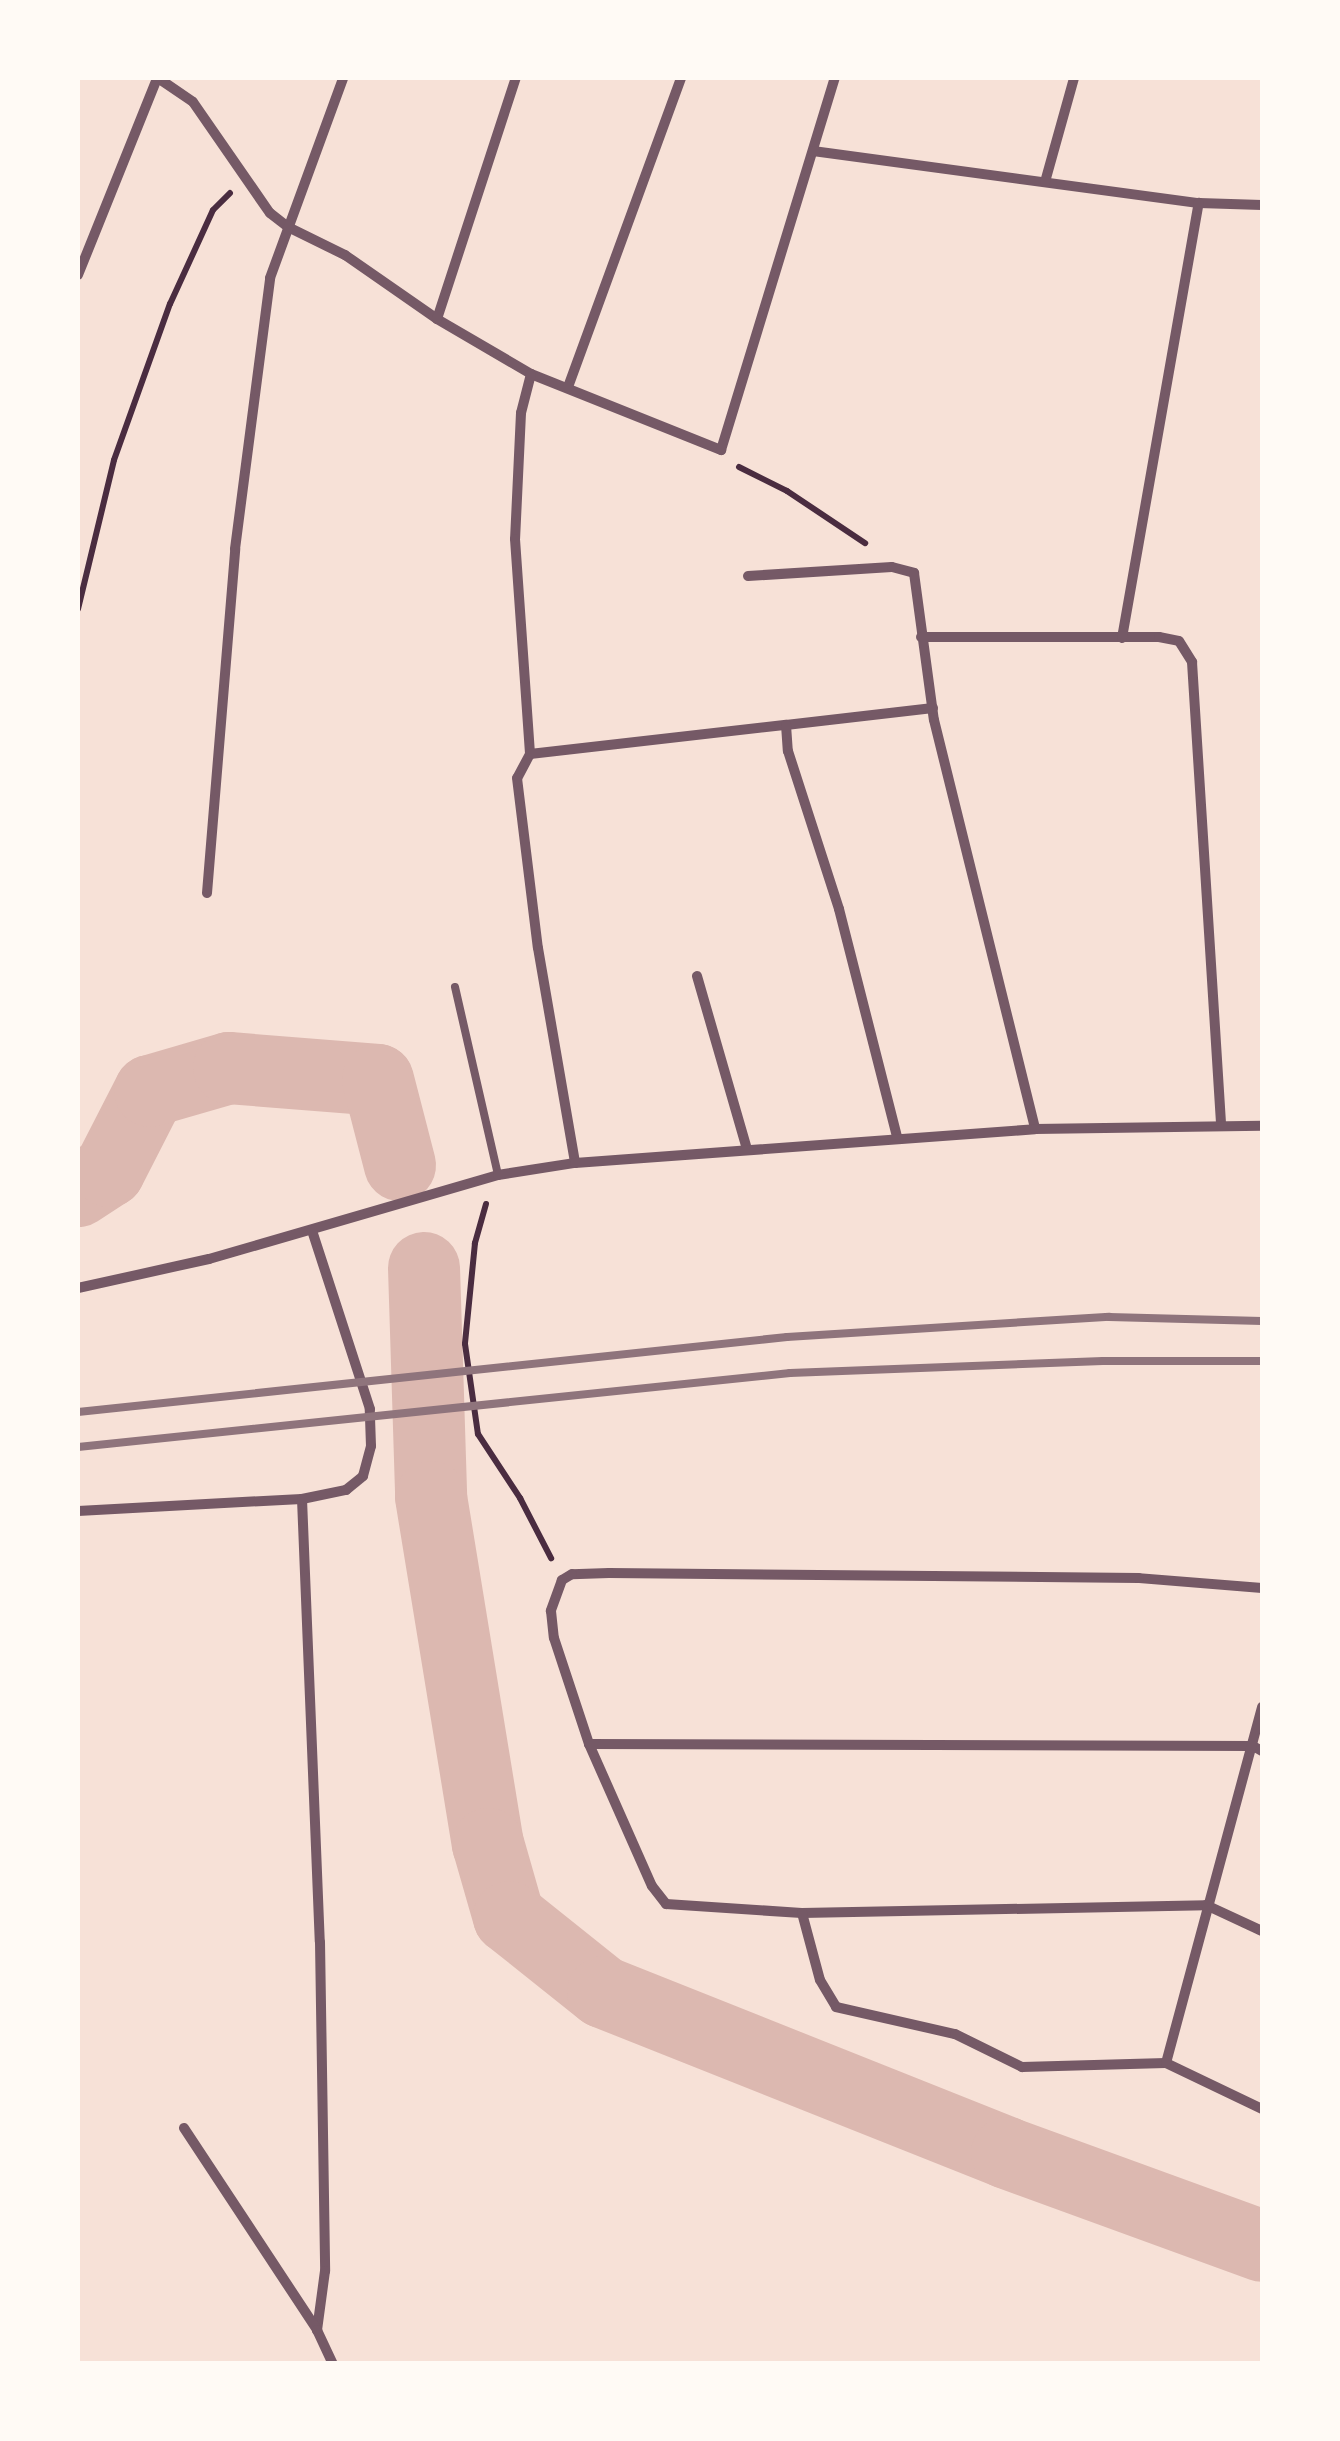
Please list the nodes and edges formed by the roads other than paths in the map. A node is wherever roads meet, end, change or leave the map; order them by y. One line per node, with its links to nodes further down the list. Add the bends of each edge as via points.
1 (158, 78): 11 (street, via 193,102 270,213); 12 (street)
2 (343, 78): 11 (street)
3 (516, 78): 13 (street)
4 (681, 78): 15 (street)
5 (835, 78): 7 (street)
6 (1074, 78): 8 (street)
7 (813, 151): 8 (street); 15 (street, via 722,450)
8 (1045, 182): 9 (street)
9 (1200, 203): 10 (street); 18 (street)
10 (1262, 205)
11 (288, 228): 13 (street, via 345,256); 22 (street, via 270,278 235,549)
12 (78, 275)
13 (436, 319): 14 (street)
14 (531, 374): 15 (street); 21 (street, via 521,413 515,539)
15 (568, 387)
16 (748, 576): 17 (street, via 892,567 914,573)
17 (921, 637): 18 (street); 19 (street)
18 (1122, 638): 25 (street, via 1179,642 1192,662)
19 (933, 708): 20 (street); 27 (street)
20 (786, 725): 21 (street); 28 (street, via 788,752 839,909)
21 (530, 754): 30 (street, via 517,778 518,795)
22 (207, 892)
23 (697, 976): 29 (street)
24 (455, 986): 31 (lane)
25 (1221, 1125): 26 (street); 27 (street)
26 (1262, 1126)
27 (1036, 1129): 28 (street)
28 (897, 1136): 29 (street)
29 (747, 1150): 30 (street)
30 (575, 1164): 31 (street)
31 (498, 1175): 32 (street)
32 (312, 1230): 33 (street); 34 (street, via 370,1409 371,1446 363,1476 346,1490)
33 (78, 1288)
34 (302, 1500): 35 (street); 46 (street, via 320,1942 325,2271)
35 (78, 1511)
36 (1262, 1588): 38 (street, via 1139,1578 572,1574 562,1580 551,1612)
37 (1262, 1708): 39 (street)
38 (589, 1744): 39 (street); 41 (street, via 658,1898 694,1907)
39 (1258, 1749): 40 (street)
40 (1206, 1906): 41 (street); 42 (street); 43 (street)
41 (802, 1912): 43 (street, via 820,1980 836,2007 955,2034 1022,2067)
42 (1262, 1931)
43 (1166, 2063): 44 (street)
44 (1262, 2109)
45 (184, 2128): 46 (street)
46 (317, 2330): 47 (street)
47 (333, 2364)

